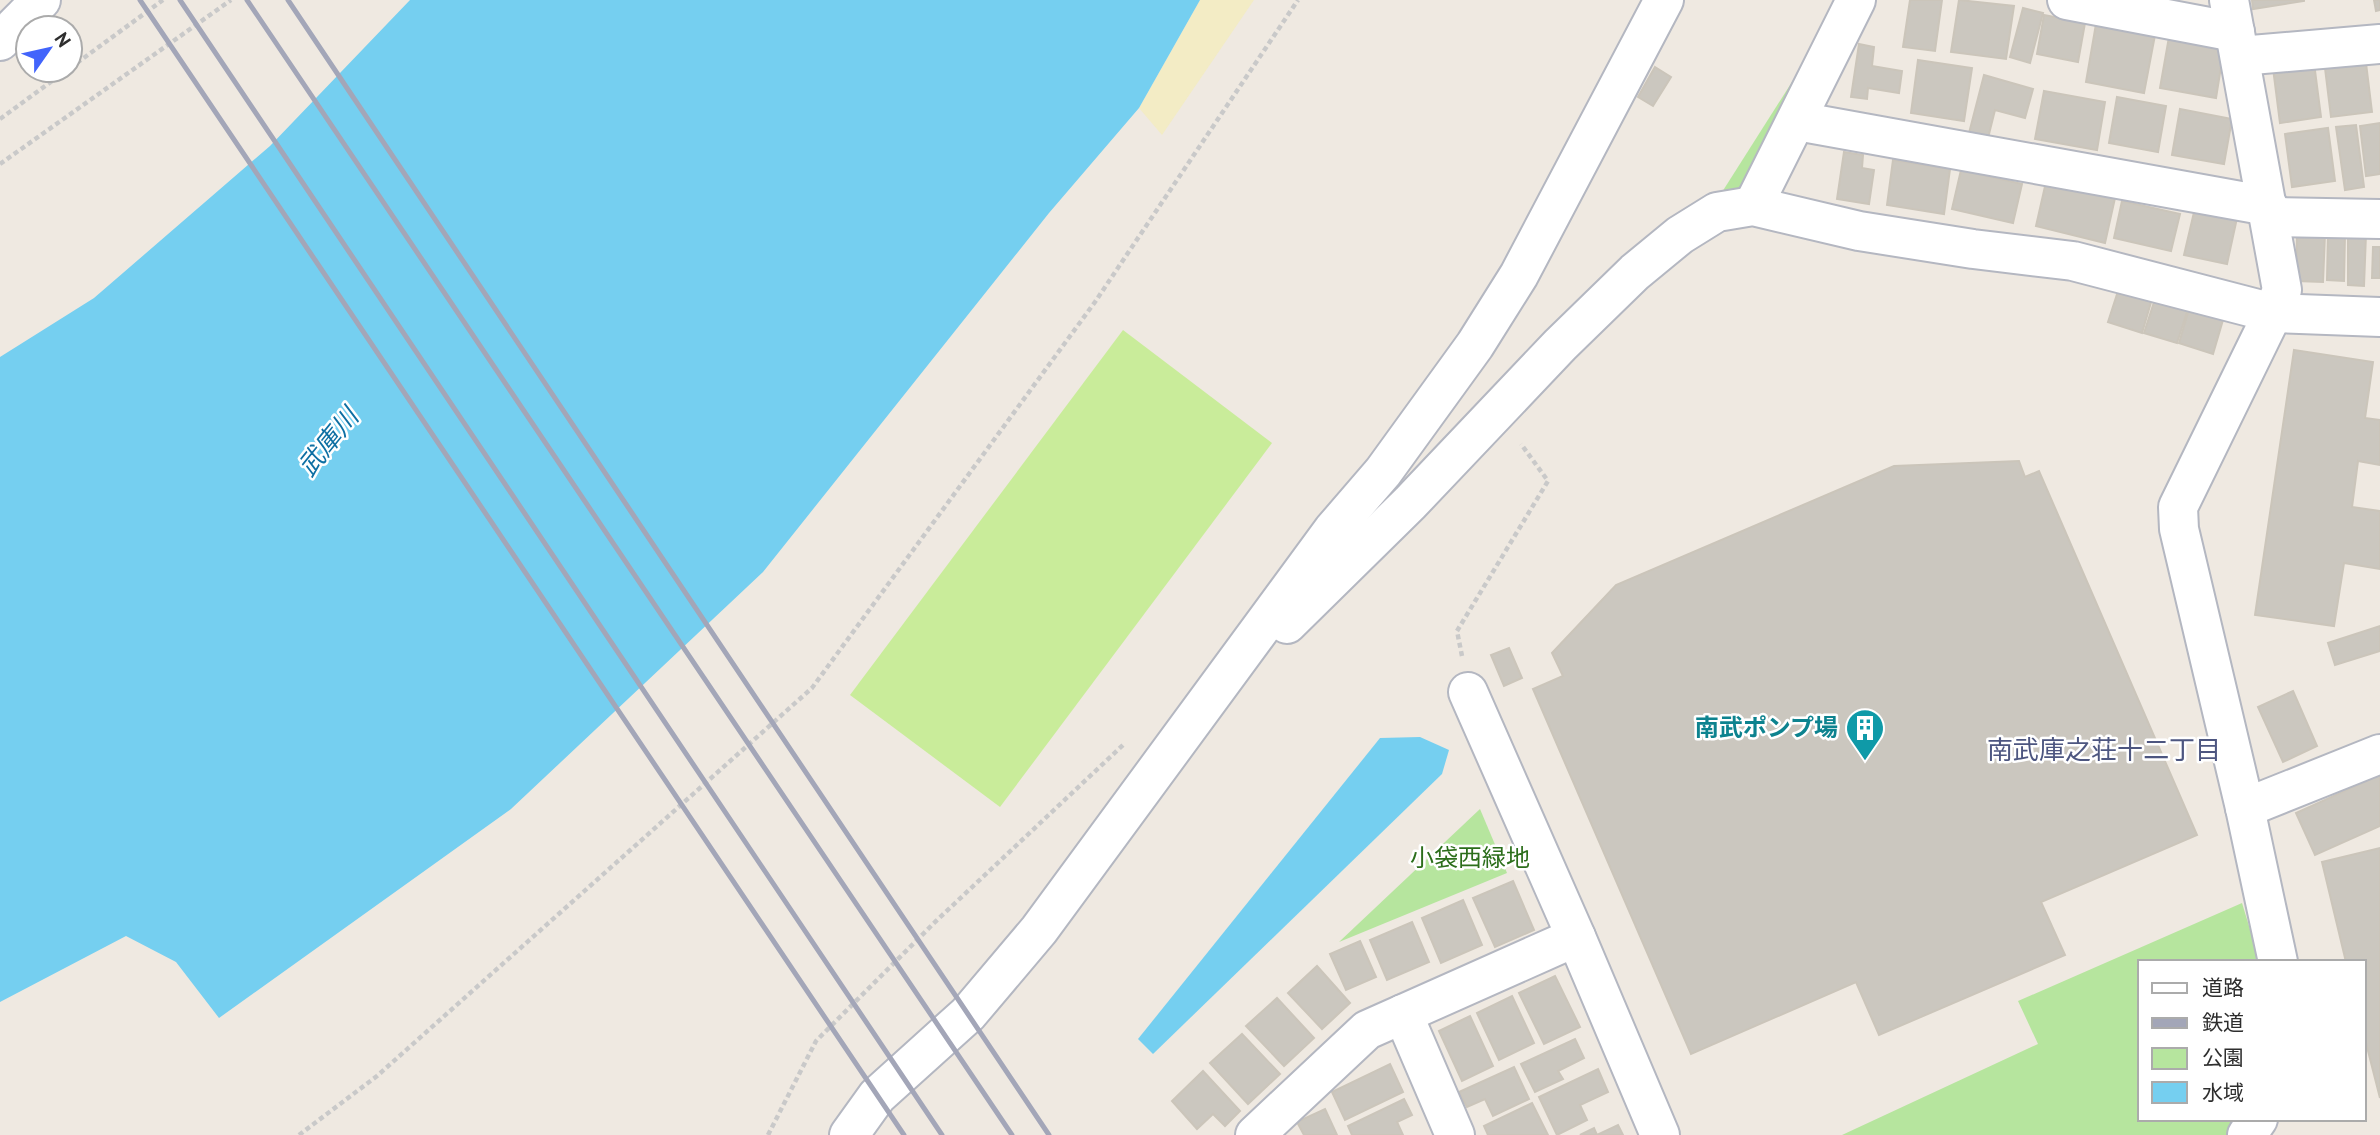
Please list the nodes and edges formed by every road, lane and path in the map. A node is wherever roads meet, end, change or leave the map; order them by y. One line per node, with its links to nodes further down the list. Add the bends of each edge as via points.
1 (41, 0): 9 (street)
2 (163, 0): 11 (path)
3 (231, 0): 15 (path)
4 (1298, 0): 30 (path, via 1096,302 812,688 377,1076)
5 (1664, 0): 22 (street, via 1520,275 1475,345)
6 (1856, 0): 14 (street)
7 (2067, 0): 8 (street)
8 (2235, 29): 10 (street); 17 (street)
9 (0, 41)
10 (2380, 44)
11 (84, 58)
12 (48, 84): 13 (path)
13 (0, 119)
14 (1797, 121): 16 (street); 17 (street)
15 (0, 164)
16 (1753, 206): 19 (street, via 1859,231 2073,261); 21 (street, via 1717,212 1679,236 1626,281)
17 (2269, 212): 18 (street); 19 (street, via 2281,290)
18 (2380, 219)
19 (2273, 313): 20 (street); 26 (street, via 2178,508 2179,529)
20 (2380, 317)
21 (1497, 412): 22 (street, via 1410,503); 23 (path, via 1548,481 1457,631)
22 (1216, 690): 32 (street, via 1039,930 968,1014 877,1096)
23 (1468, 691): 27 (street)
24 (1124, 744): 31 (path, via 816,1041)
25 (2380, 754): 26 (street)
26 (2245, 808): 28 (street)
27 (1576, 937): 29 (street); 35 (street)
28 (2278, 960)
29 (1403, 1014): 33 (street, via 1367,1030); 34 (street)
30 (299, 1135)
31 (768, 1135)
32 (849, 1135)
33 (1255, 1135)
34 (1455, 1135)
35 (1660, 1135)

